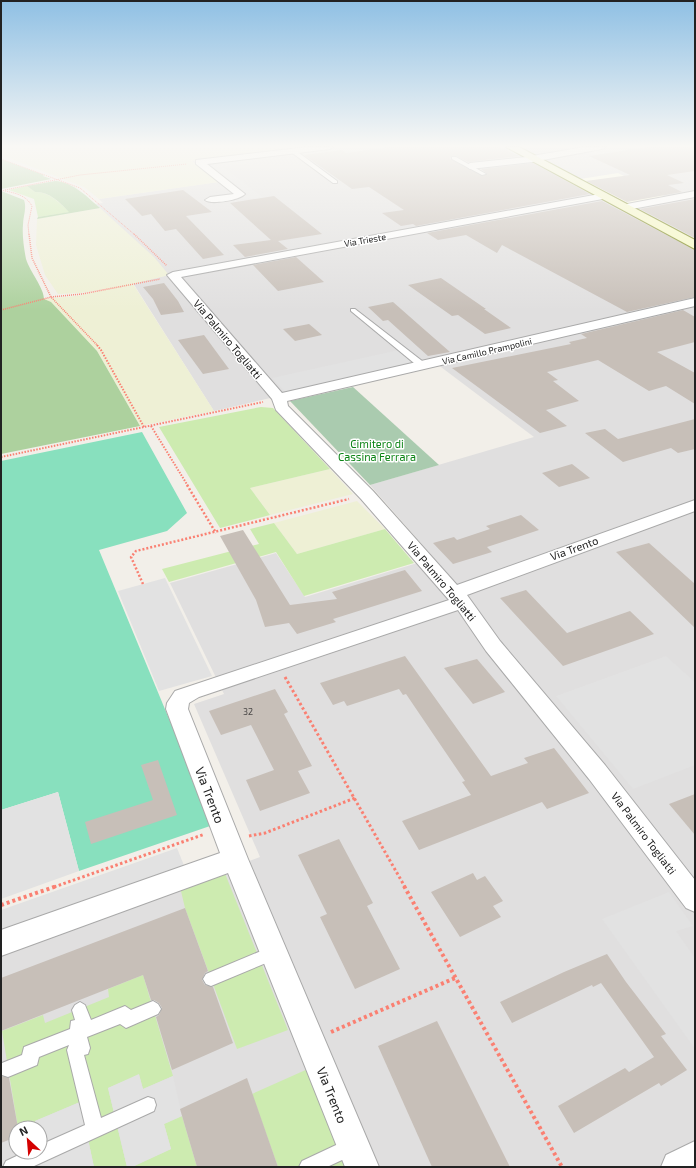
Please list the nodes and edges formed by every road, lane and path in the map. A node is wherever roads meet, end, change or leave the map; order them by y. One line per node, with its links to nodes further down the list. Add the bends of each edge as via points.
1 (29, 202): 12 (path, via 32,206 28,225 32,258)
2 (97, 202): 11 (path, via 154,253)
3 (575, 202): 11 (street, Via Trieste)
4 (616, 202): 6 (street)
5 (664, 202): 6 (street); 7 (street, via 672,203)
6 (627, 207): 9 (street)
7 (679, 208)
8 (655, 214): 9 (street)
9 (643, 216): 10 (street)
10 (695, 245)
11 (173, 275): 12 (path, via 82,294); 17 (street, Via Palmiro Togliatti)
12 (51, 297): 14 (path); 19 (path, via 101,350)
13 (695, 302): 16 (street, Via Camillo Prampolini)
14 (1, 310)
15 (353, 310): 16 (lane)
16 (423, 366): 17 (street, Via Camillo Prampolini)
17 (279, 398): 18 (path); 21 (street, Via Palmiro Togliatti, via 281,407)
18 (151, 426): 19 (path); 23 (path)
19 (144, 427): 20 (path)
20 (1, 457)
21 (367, 495): 23 (path); 25 (street, Via Palmiro Togliatti)
22 (695, 506): 25 (street, Via Trento)
23 (216, 533): 24 (path, via 145,548 132,554 132,560)
24 (143, 584)
25 (458, 597): 26 (street, Via Trento); 29 (street, Via Palmiro Togliatti, via 493,646 602,778)
26 (278, 665): 27 (path); 28 (street, Via Trento, via 186,694 177,703 177,709)
27 (355, 798): 28 (path, via 265,833); 33 (path)
28 (231, 850): 30 (path, via 220,842 212,831); 31 (street); 32 (street, Via Trento)
29 (695, 900)
30 (1, 905)
31 (1, 943)
32 (274, 953): 34 (lane); 38 (street, Via Trento)
33 (455, 978): 38 (path); 46 (path)
34 (211, 979)
35 (153, 1009): 37 (lane, via 126,1020 125,1014)
36 (80, 1010): 37 (lane, via 84,1024 77,1027)
37 (79, 1033): 39 (lane, via 30,1053 31,1059); 41 (lane, via 82,1048 75,1050)
38 (310, 1041): 42 (street, Via Trento)
39 (8, 1069)
40 (148, 1105): 41 (lane)
41 (95, 1129): 44 (lane)
42 (357, 1156): 45 (lane)
43 (695, 1158): 47 (street)
44 (12, 1167)
45 (308, 1167)
46 (562, 1167)
47 (678, 1167)

